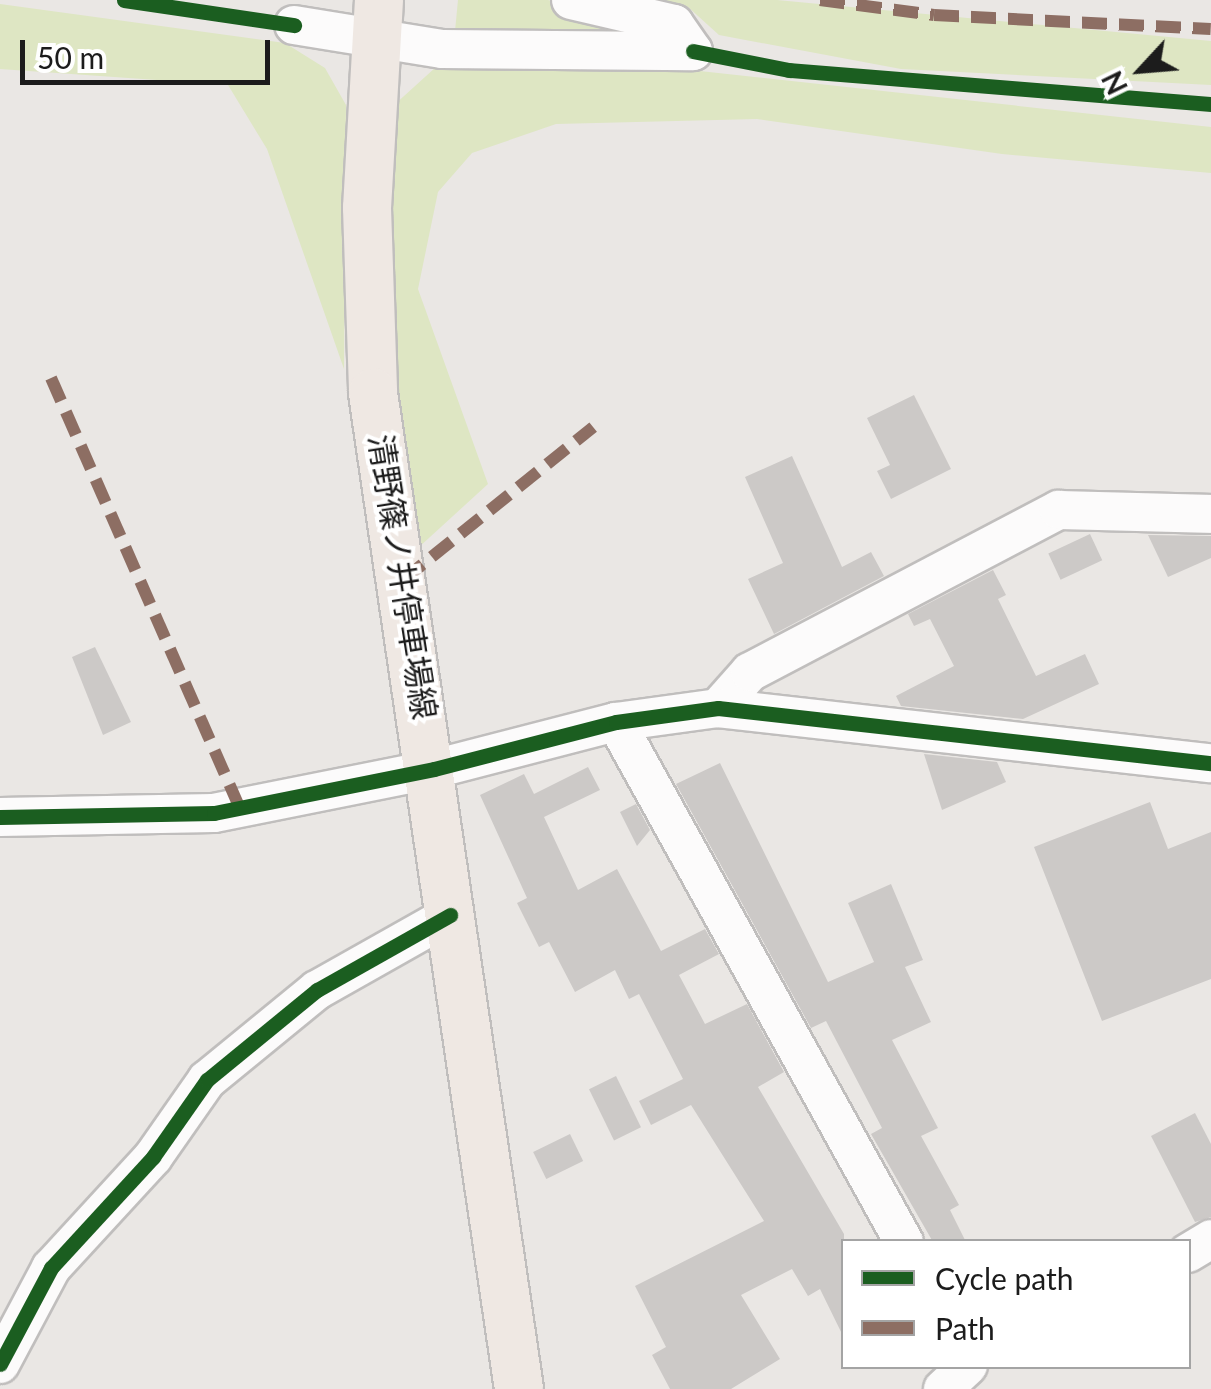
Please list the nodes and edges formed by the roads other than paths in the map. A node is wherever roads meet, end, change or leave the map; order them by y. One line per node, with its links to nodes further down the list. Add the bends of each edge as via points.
1 (571, 0): 2 (street, via 674,24 693,51 442,48)
2 (376, 20): 3 (street); 8 (main road, 清野篠ノ井停車場線, via 367,208 373,393)
3 (294, 25)
4 (1211, 514): 5 (street, via 1059,510 750,672)
5 (718, 708): 6 (street); 7 (street)
6 (616, 722): 8 (street); 11 (street)
7 (1211, 762)
8 (434, 770): 9 (street, via 214,813); 10 (main road, 清野篠ノ井停車場線)
9 (0, 817)
10 (450, 914): 12 (street, via 317,990 208,1080 152,1157 51,1268); 14 (main road, 清野篠ノ井停車場線)
11 (902, 1239)
12 (0, 1364)
13 (965, 1369): 15 (street)
14 (519, 1389)
15 (943, 1389)

